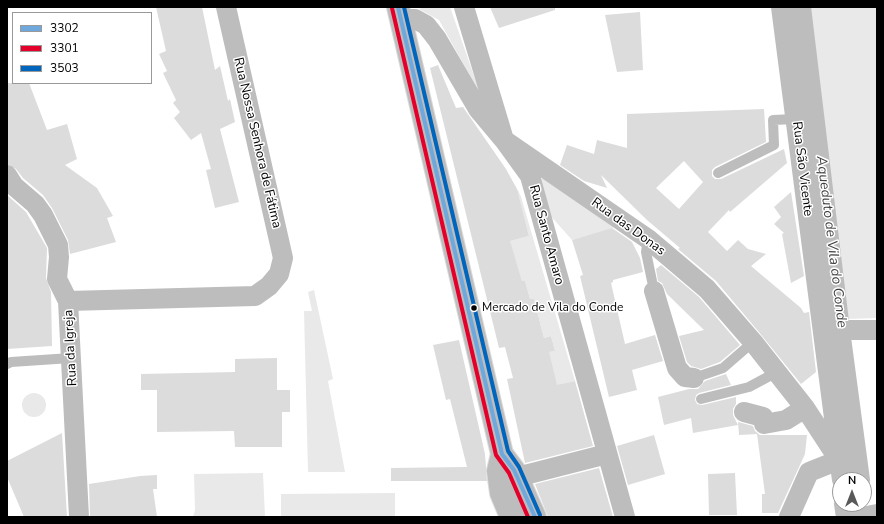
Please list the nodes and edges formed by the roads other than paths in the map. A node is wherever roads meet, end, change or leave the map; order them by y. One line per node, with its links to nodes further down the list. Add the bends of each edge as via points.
1 (226, 7): 12 (street, Rua Nossa Senhora de Fátima, via 283,258 279,274 269,286 255,296)
2 (464, 7): 7 (street, Rua Santo Amaro)
3 (781, 7): 6 (street, Rua São Vicente)
4 (800, 7): 14 (street, Rua São Vicente)
5 (400, 13): 7 (street, Rua das Donas, via 426,25 478,109); 23 (main road)
6 (795, 119): 8 (lane, via 773,120 774,145); 14 (street, Rua São Vicente)
7 (504, 140): 10 (street, Rua das Donas); 24 (street, Rua Santo Amaro, via 530,176)
8 (718, 173)
9 (9, 184): 12 (street, Rua da Igreja, via 35,204 53,232 59,257 57,279)
10 (645, 250): 11 (lane); 15 (street, Rua das Donas, via 707,289)
11 (653, 286): 19 (street, via 677,368 685,377)
12 (68, 301): 16 (street, Rua da Igreja)
13 (877, 330): 14 (street)
14 (831, 331): 25 (street); 27 (street)
15 (753, 342): 18 (street, Rua das Donas); 19 (lane, via 723,368)
16 (71, 358): 17 (lane); 30 (street, Rua da Igreja)
17 (7, 364)
18 (777, 372): 20 (lane, via 749,387); 21 (street, Rua das Donas)
19 (694, 378)
20 (701, 399)
21 (805, 408): 22 (street, via 786,420 764,424 763,417); 25 (street, Rua das Donas)
22 (744, 412)
23 (502, 454): 28 (main road); 31 (main road, via 498,470 501,493)
24 (607, 454): 28 (street); 33 (street, Rua Santo Amaro)
25 (840, 460): 26 (street); 34 (street, via 809,472)
26 (841, 472)
27 (858, 472)
28 (517, 476): 32 (main road)
29 (877, 514): 35 (street)
30 (79, 517)
31 (511, 517)
32 (535, 517)
33 (625, 517)
34 (789, 517)
35 (863, 517)

